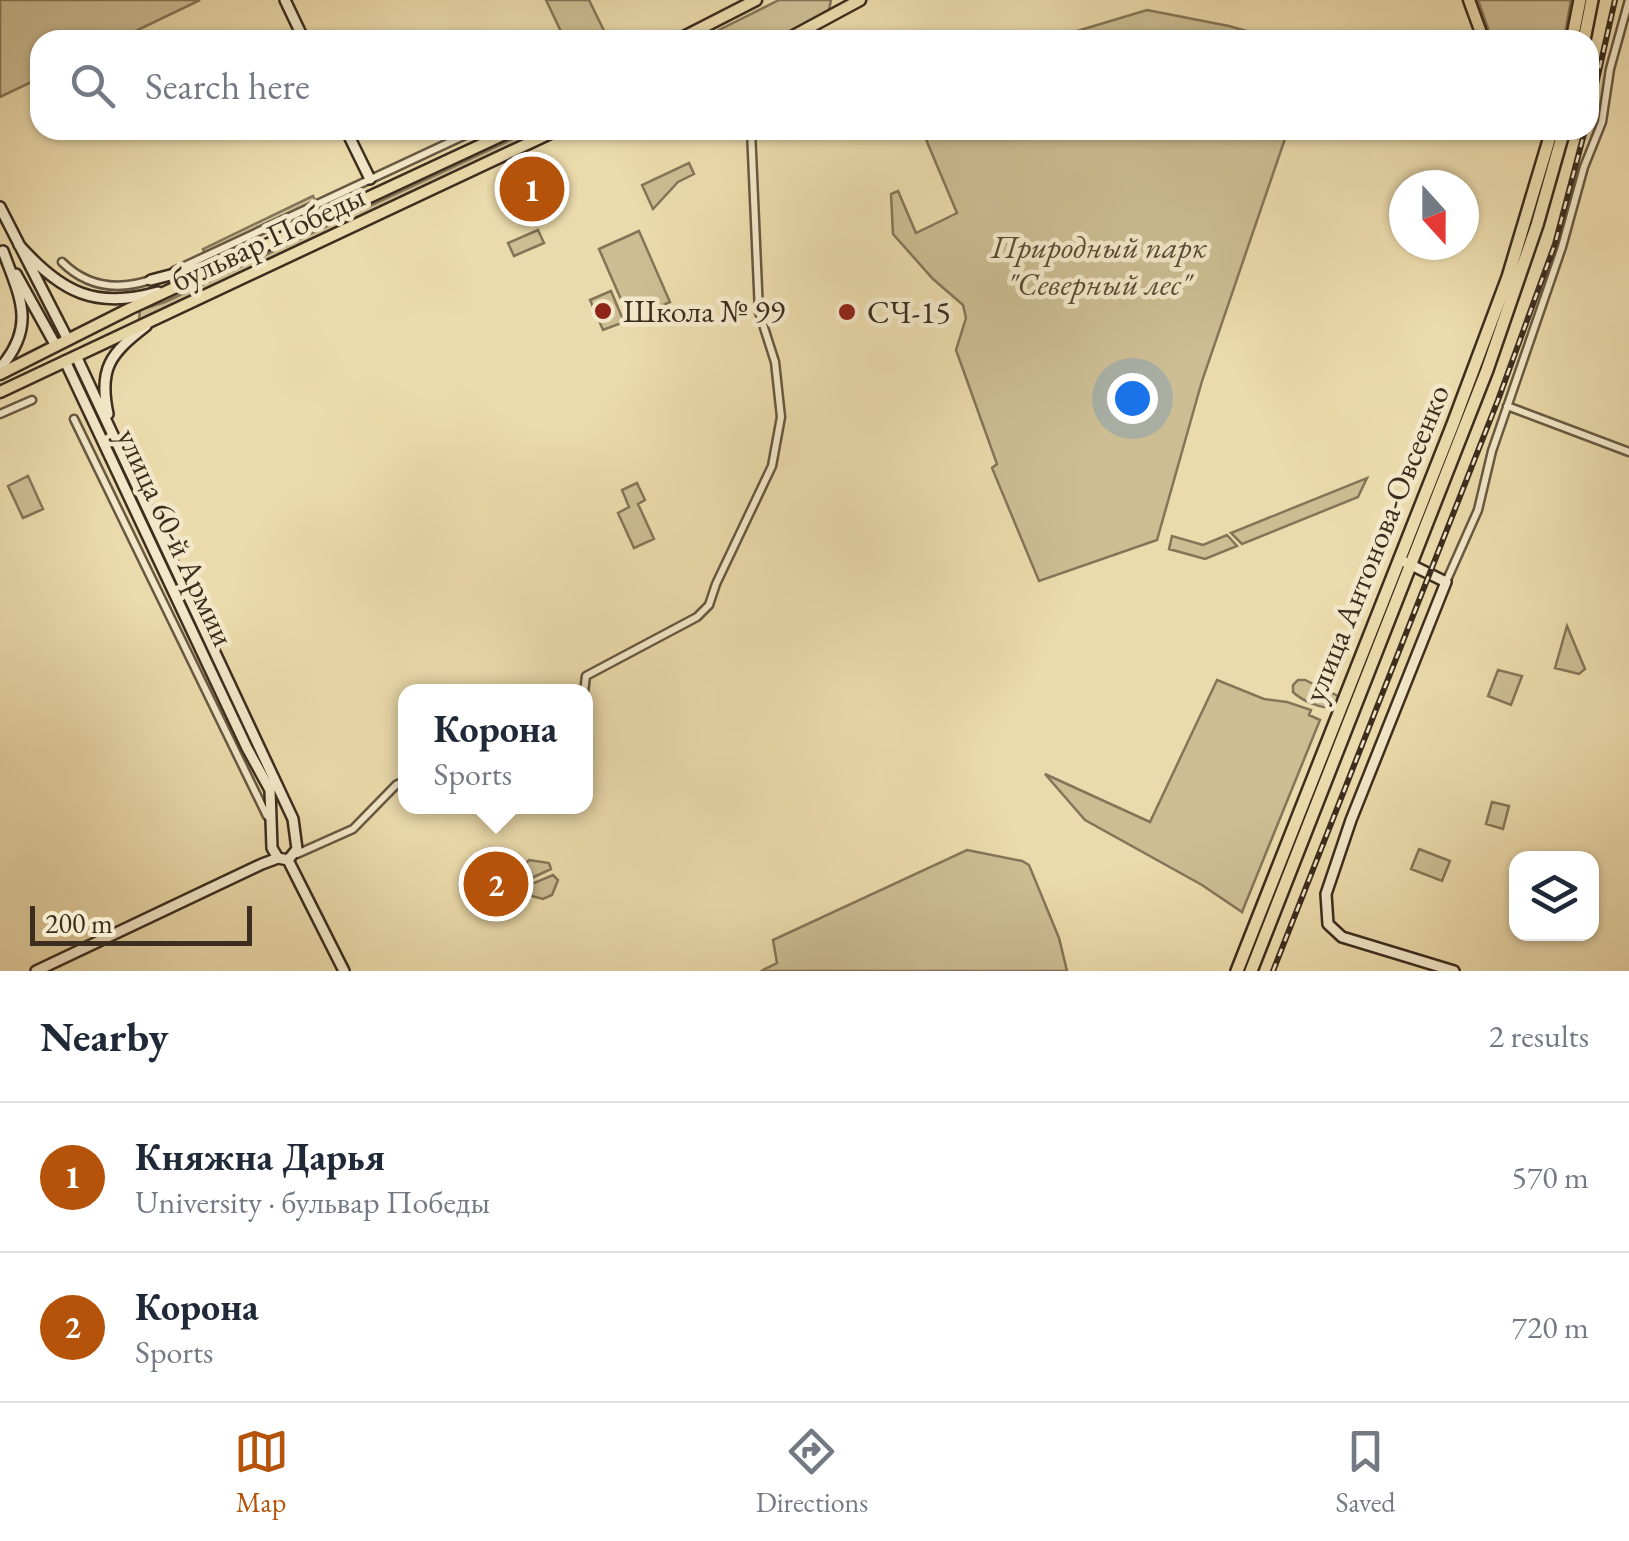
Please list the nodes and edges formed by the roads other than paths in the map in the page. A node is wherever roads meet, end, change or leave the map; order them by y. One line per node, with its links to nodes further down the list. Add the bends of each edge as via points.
1 (285, 0): 12 (street)
2 (742, 0): 10 (street)
3 (756, 0): 10 (main road)
4 (836, 0): 11 (main road)
5 (860, 0): 11 (main road)
6 (1468, 0): 15 (main road)
7 (1580, 0): 16 (highway)
8 (1592, 0): 17 (highway)
9 (1629, 0): 18 (street)
10 (727, 14): 13 (main road)
11 (827, 20): 14 (main road)
12 (299, 30)
13 (702, 30)
14 (806, 30)
15 (1480, 30)
16 (1574, 30)
17 (1586, 30)
18 (1599, 130)
19 (351, 140): 27 (street)
20 (454, 140): 27 (street)
21 (492, 140): 31 (main road, бульвар Победы)
22 (536, 140): 35 (main road, бульвар Победы)
23 (751, 140): 51 (street, via 759,312 775,362 781,417 772,466 710,605 586,676)
24 (1549, 140): 49 (highway, улица Антонова-Овсеенко, via 1508,277)
25 (1561, 140): 49 (highway, улица Антонова-Овсеенко, via 1519,282)
26 (1595, 140): 42 (street)
27 (370, 179): 33 (street)
28 (0, 207): 29 (street, улица 60-й Армии)
29 (18, 245): 34 (street, via 59,284 96,298 150,294); 36 (street, улица 60-й Армии)
30 (1, 248): 37 (street, улица 60-й Армии); 39 (street, via 23,318)
31 (246, 255): 33 (street); 34 (main road, бульвар Победы)
32 (62, 262): 33 (street, via 100,285)
33 (151, 280)
34 (190, 282): 36 (main road, бульвар Победы)
35 (159, 316): 38 (main road, бульвар Победы); 45 (street, via 108,367 104,389)
36 (68, 340): 37 (main road, бульвар Победы); 38 (main road, улица 60-й Армии)
37 (56, 346): 38 (main road, улица 60-й Армии); 39 (main road, бульвар Победы)
38 (71, 359): 40 (main road, бульвар Победы); 45 (street, улица 60-й Армии); 48 (street, улица 60-й Армии)
39 (0, 371)
40 (0, 392)
41 (32, 400): 43 (street)
42 (1507, 406): 46 (street); 50 (street, via 1478,510)
43 (0, 414)
44 (74, 419): 53 (street)
45 (112, 431): 47 (street, улица 60-й Армии)
46 (1629, 452)
47 (160, 534): 48 (street); 54 (street, улица 60-й Армии)
48 (149, 540): 53 (street, улица 60-й Армии, via 270,790)
49 (1406, 562): 50 (street); 59 (highway, улица Антонова-Овсеенко); 60 (highway, улица Антонова-Овсеенко)
50 (1446, 582): 56 (street, via 1326,894 1328,924 1342,937)
51 (585, 684)
52 (398, 784): 55 (street, via 353,828)
53 (270, 816): 54 (street, via 286,812); 55 (street, улица 60-й Армии, via 272,848)
54 (293, 819): 55 (street)
55 (288, 857): 57 (street); 58 (street, улица 60-й Армии)
56 (1423, 967): 61 (street)
57 (36, 971)
58 (344, 971)
59 (1238, 971)
60 (1251, 971)
61 (1454, 971)

